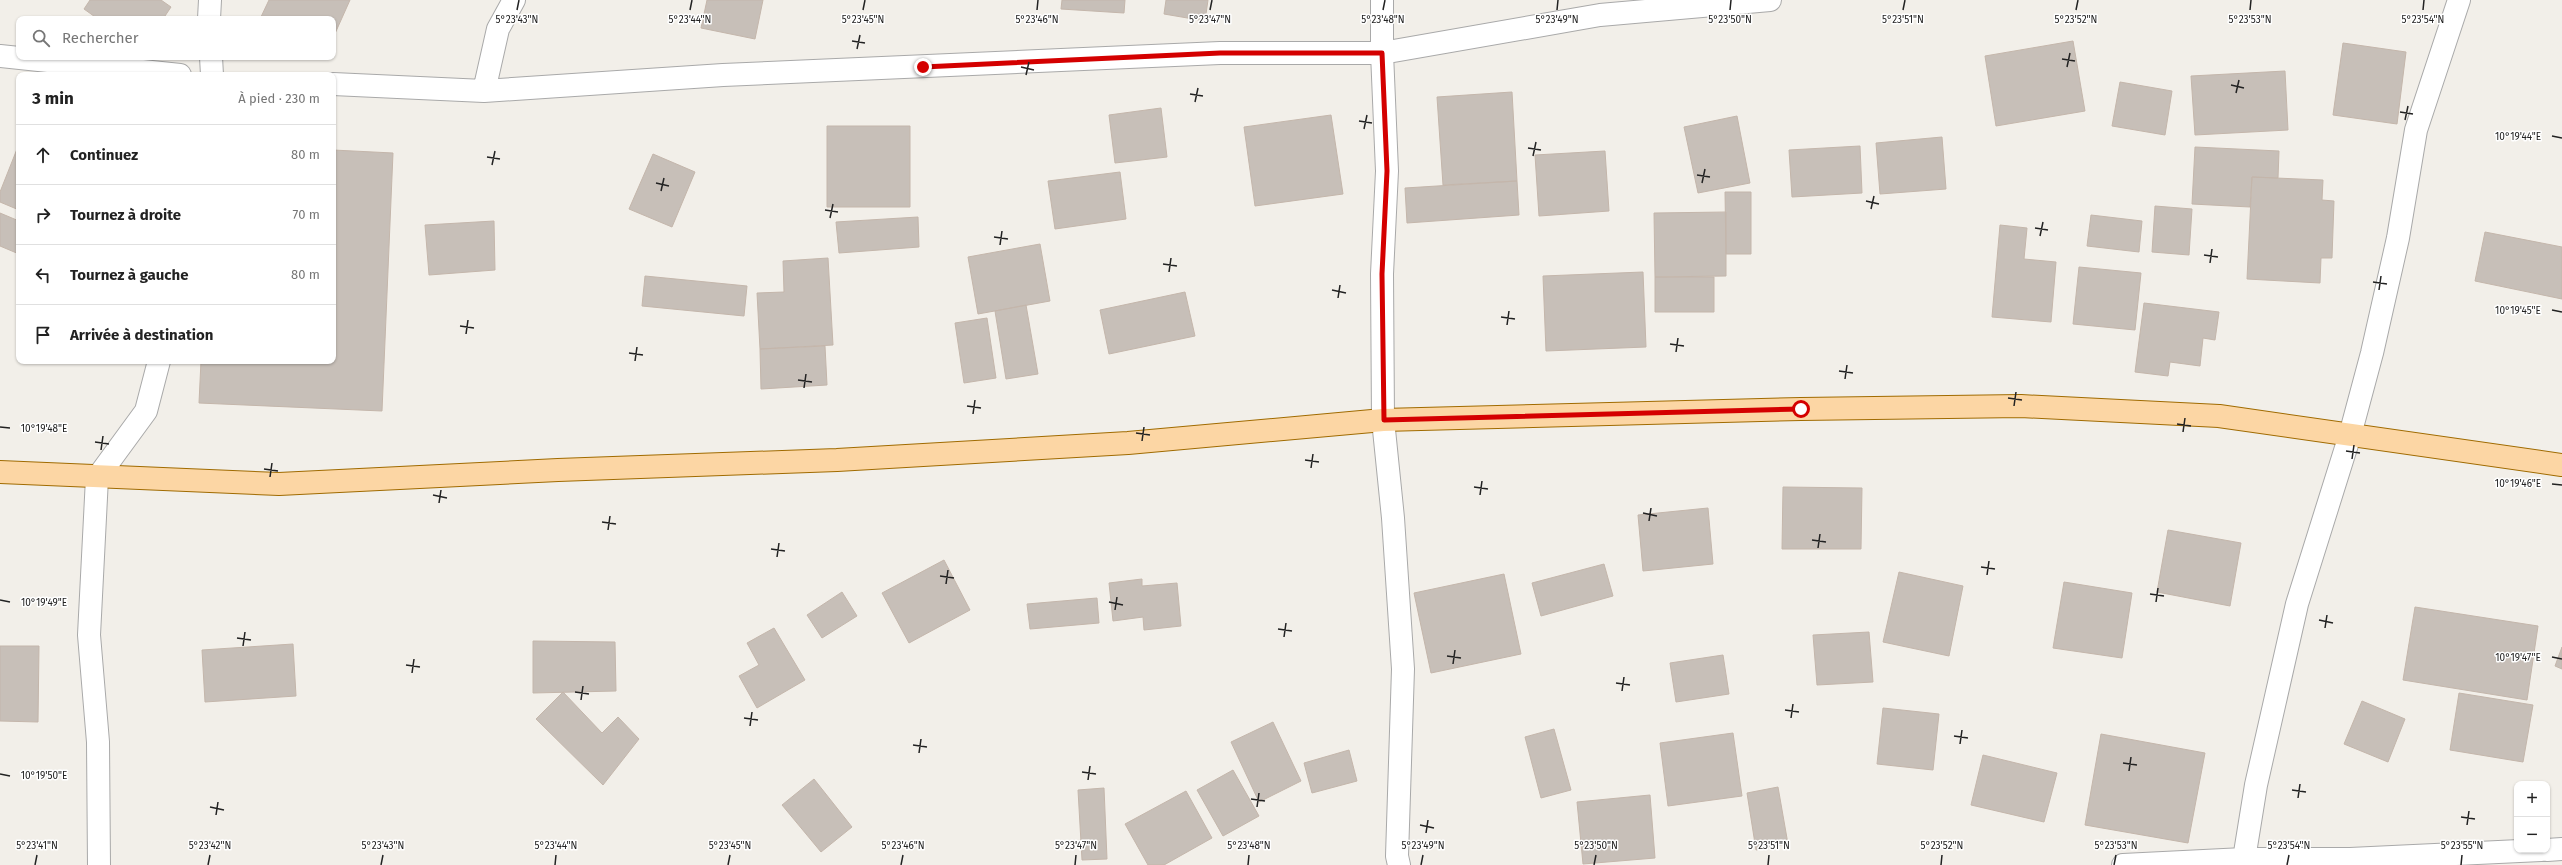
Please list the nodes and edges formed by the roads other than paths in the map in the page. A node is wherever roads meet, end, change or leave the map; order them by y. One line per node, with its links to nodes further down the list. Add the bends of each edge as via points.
1 (210, 0): 6 (street)
2 (514, 0): 15 (street, via 498,29)
3 (1382, 0): 7 (street)
4 (1770, 0): 7 (street, via 1600,15)
5 (2459, 0): 18 (street, via 2416,130 2398,238 2372,353)
6 (209, 16)
7 (1382, 53): 15 (street, via 1220,53 723,75); 17 (street, via 1387,171 1382,274)
8 (0, 56): 9 (street)
9 (16, 58)
10 (38, 60): 12 (street)
11 (211, 60): 13 (street)
12 (152, 72)
13 (212, 72)
14 (336, 84): 15 (street)
15 (484, 91)
16 (158, 364): 21 (street, via 146,411)
17 (1384, 420): 18 (main road, via 2021,406 2219,416); 21 (main road, via 1128,444 837,460 279,484); 27 (street, via 1403,669 1397,849)
18 (2350, 434): 19 (main road); 25 (street, via 2297,604 2256,785)
19 (2562, 466)
20 (0, 472): 21 (main road)
21 (97, 478): 26 (street, via 89,635 98,742)
22 (2562, 849): 23 (street)
23 (2550, 850)
24 (2514, 851): 25 (street, via 2350,859)
25 (2244, 859): 28 (street)
26 (99, 865)
27 (1399, 865)
28 (2123, 865)

